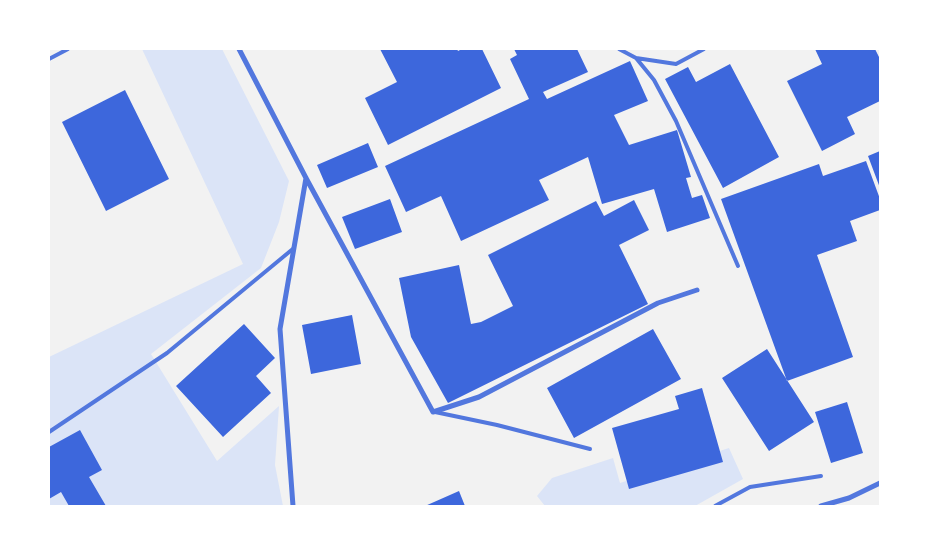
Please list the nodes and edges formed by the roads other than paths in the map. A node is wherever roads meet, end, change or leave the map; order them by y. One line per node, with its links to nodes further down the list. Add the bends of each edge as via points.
1 (68, 49): 6 (lane)
2 (239, 49): 7 (street)
3 (619, 49): 5 (lane)
4 (704, 49): 5 (lane, via 676,64)
5 (636, 58): 9 (lane, via 654,80 676,121)
6 (49, 59)
7 (306, 178): 8 (street); 11 (street)
8 (294, 248): 12 (lane, via 167,353); 16 (street, via 280,328)
9 (738, 266)
10 (697, 290): 11 (street, via 658,303 479,397)
11 (433, 412): 13 (lane)
12 (49, 432)
13 (590, 449)
14 (821, 476): 17 (lane, via 750,487)
15 (880, 483): 18 (street, via 849,498)
16 (293, 506)
17 (715, 506)
18 (821, 506)

